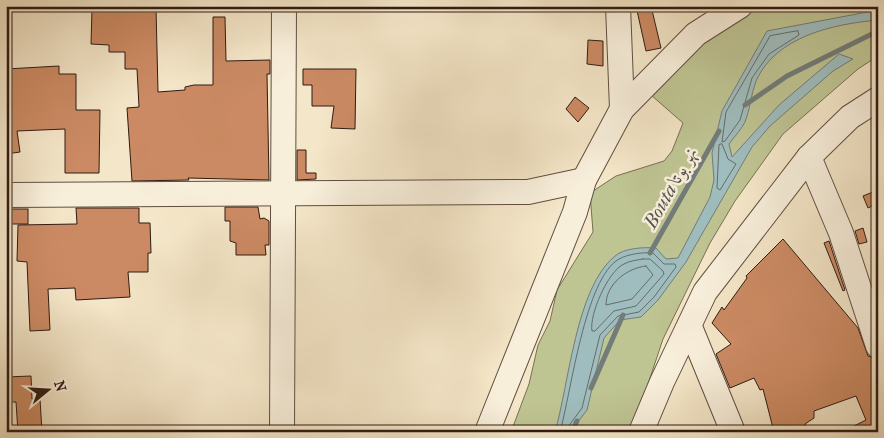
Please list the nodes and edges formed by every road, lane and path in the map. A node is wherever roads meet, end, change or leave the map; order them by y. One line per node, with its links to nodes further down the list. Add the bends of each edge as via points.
1 (284, 6): 8 (street)
2 (618, 6): 5 (street)
3 (740, 6): 5 (street, via 696,34)
4 (878, 99): 6 (street, via 850,117)
5 (622, 109): 7 (street)
6 (809, 157): 10 (street, via 705,292); 11 (street, via 841,233)
7 (584, 180): 8 (street, via 528,192); 13 (street)
8 (284, 194): 9 (street); 12 (street)
9 (6, 195)
10 (690, 327): 14 (street, via 662,382); 15 (street)
11 (878, 346)
12 (282, 432)
13 (487, 432)
14 (642, 432)
15 (733, 432)

